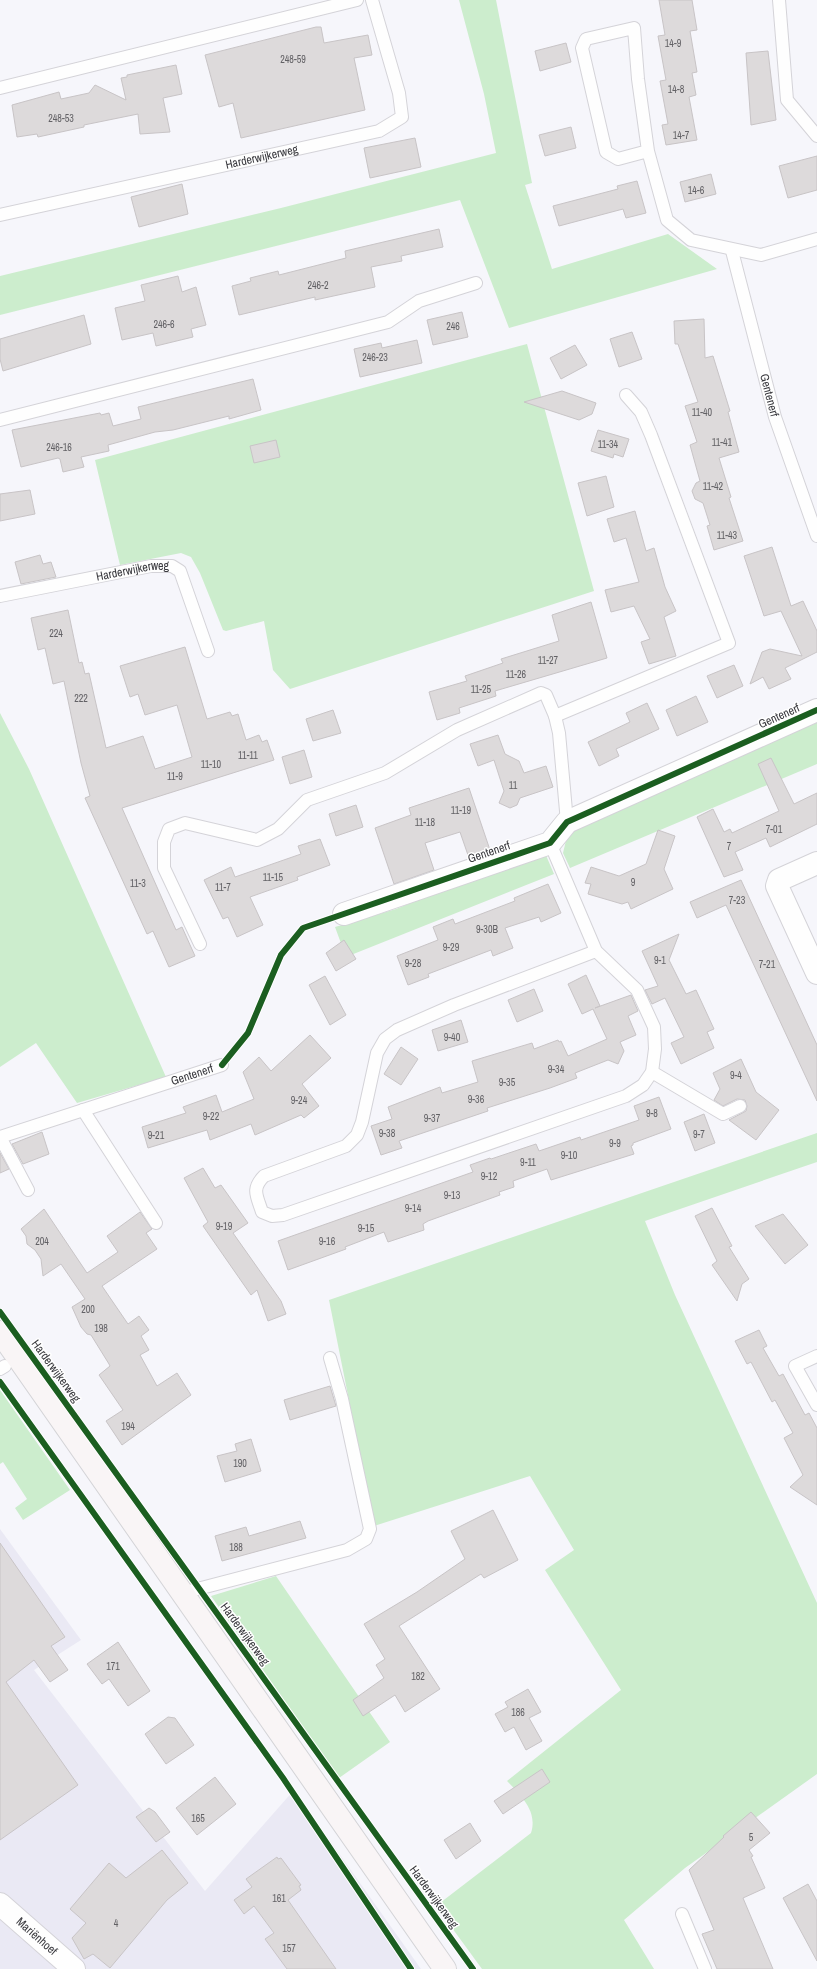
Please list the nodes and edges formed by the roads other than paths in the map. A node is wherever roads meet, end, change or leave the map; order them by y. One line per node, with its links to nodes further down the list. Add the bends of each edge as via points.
1 (357, 0): 4 (lane)
2 (372, 0): 7 (lane, Harderwijkerweg, via 399,93 402,116 379,131)
3 (778, 0): 5 (lane, via 787,100)
4 (0, 88)
5 (817, 136)
6 (648, 151): 6 (lane, via 634,28 586,39 582,48 606,152 618,159); 9 (lane, via 667,220 691,240)
7 (0, 215)
8 (817, 239): 9 (lane, via 761,255)
9 (732, 250): 13 (lane, Gentenerf, via 776,417)
10 (476, 283): 12 (lane, via 419,301 388,322)
11 (626, 395): 17 (lane, via 641,412 651,435 729,643)
12 (0, 420)
13 (817, 536)
14 (0, 596): 15 (lane, Harderwijkerweg, via 151,566 172,566 180,571)
15 (208, 651)
16 (817, 710): 18 (street, Gentenerf)
17 (555, 716): 18 (lane, via 559,733); 22 (lane, via 546,695 541,693 457,730 385,773 307,800 278,829 257,840 185,823 169,829 164,842 164,868)
18 (567, 822): 19 (street, Gentenerf)
19 (550, 843): 21 (street, Gentenerf); 23 (lane)
20 (817, 863): 24 (street, via 779,880 777,886)
21 (344, 914)
22 (200, 944)
23 (596, 951): 26 (lane, via 637,990 654,1026); 26 (lane, via 454,1005 397,1030 385,1039 377,1053 357,1135 346,1146 264,1176 257,1183 255,1191 262,1212 272,1216 283,1215 626,1096 643,1085)
24 (817, 973)
25 (222, 1064): 28 (lane, Gentenerf)
26 (652, 1072): 27 (lane, via 723,1114)
27 (740, 1106)
28 (83, 1110): 29 (lane, Gentenerf); 31 (lane)
29 (0, 1137): 30 (lane)
30 (28, 1190)
31 (156, 1223)
32 (0, 1332): 37 (main road, Harderwijkerweg)
33 (817, 1356): 36 (lane, via 795,1366)
34 (330, 1358): 37 (lane, via 342,1399 370,1529 366,1539 347,1550)
35 (2, 1364): 41 (main road)
36 (817, 1405)
37 (182, 1593): 42 (main road, Harderwijkerweg)
38 (0, 1904): 40 (street, Mariënhoef)
39 (682, 1914): 43 (lane)
40 (74, 1969)
41 (428, 1969)
42 (445, 1969)
43 (705, 1969)

